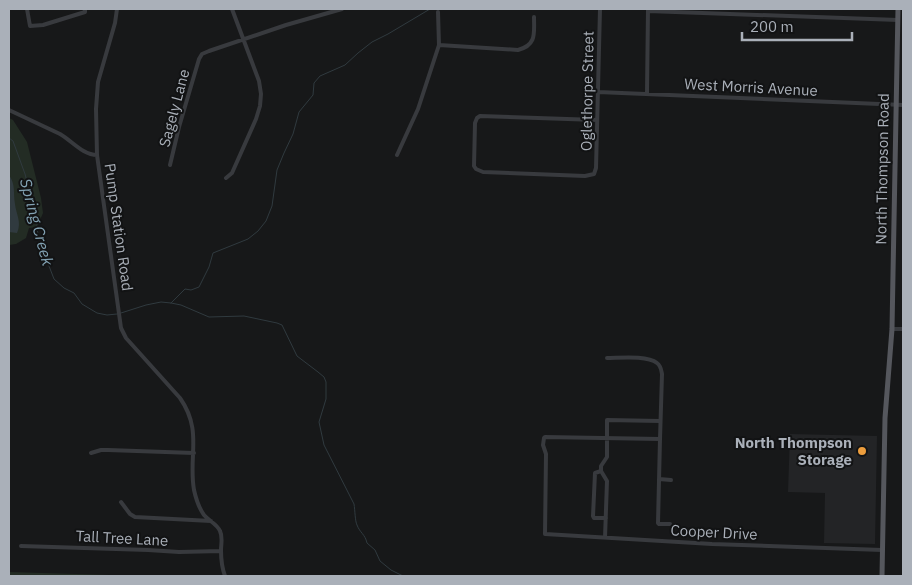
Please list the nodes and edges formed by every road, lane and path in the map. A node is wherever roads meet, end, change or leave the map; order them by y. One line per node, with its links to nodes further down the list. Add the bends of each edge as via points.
1 (27, 9): 7 (street, via 30,26 43,26)
2 (117, 9): 20 (street, Pump Station Road, via 98,82)
3 (232, 9): 12 (street)
4 (342, 9): 12 (street, Sagely Lane)
5 (600, 9): 14 (street, Oglethorpe Street)
6 (898, 9): 11 (main road, North Thompson Road)
7 (85, 10)
8 (648, 10): 11 (street); 15 (street)
9 (438, 12): 13 (street)
10 (534, 17): 13 (street, via 534,35 524,49)
11 (898, 20): 16 (main road, North Thompson Road)
12 (244, 39): 22 (street, Sagely Lane, via 202,54); 23 (street, via 261,87 261,100 232,173)
13 (439, 45): 21 (street, via 418,109)
14 (598, 92): 15 (street, West Morris Avenue); 19 (street, Oglethorpe Street)
15 (647, 94): 16 (street, West Morris Avenue)
16 (896, 104): 17 (street, West Morris Avenue); 24 (main road, North Thompson Road)
17 (903, 104)
18 (9, 110): 20 (street, via 60,134 87,153)
19 (597, 120): 19 (street, Oglethorpe Street, via 594,174 483,172 476,169 474,143 477,118)
20 (97, 155): 31 (street, Pump Station Road, via 123,333 186,406 193,428)
21 (397, 155)
22 (170, 165)
23 (226, 178)
24 (892, 329): 25 (street); 41 (main road, North Thompson Road, via 885,418)
25 (903, 329)
26 (607, 358): 27 (street, via 646,359 661,367)
27 (660, 422): 28 (street, via 607,420); 29 (street)
28 (607, 438): 29 (street); 32 (street, via 607,457); 39 (street, Cooper Drive, via 546,437 543,445 546,454 545,534)
29 (660, 439): 33 (street)
30 (91, 453): 31 (street, via 108,450)
31 (194, 453): 37 (street, Pump Station Road, via 196,497)
32 (601, 471): 36 (street, via 607,481); 36 (street, via 595,473 594,518)
33 (659, 479): 34 (street); 38 (street, via 658,523)
34 (671, 480)
35 (121, 502): 37 (street, via 135,517)
36 (606, 518): 39 (street)
37 (210, 521): 42 (street, Pump Station Road, via 221,533)
38 (670, 524)
39 (605, 538): 41 (street, Cooper Drive)
40 (21, 546): 42 (street, Tall Tree Lane)
41 (882, 550): 44 (main road, North Thompson Road)
42 (221, 551): 43 (street, Pump Station Road)
43 (225, 576)
44 (882, 576)

